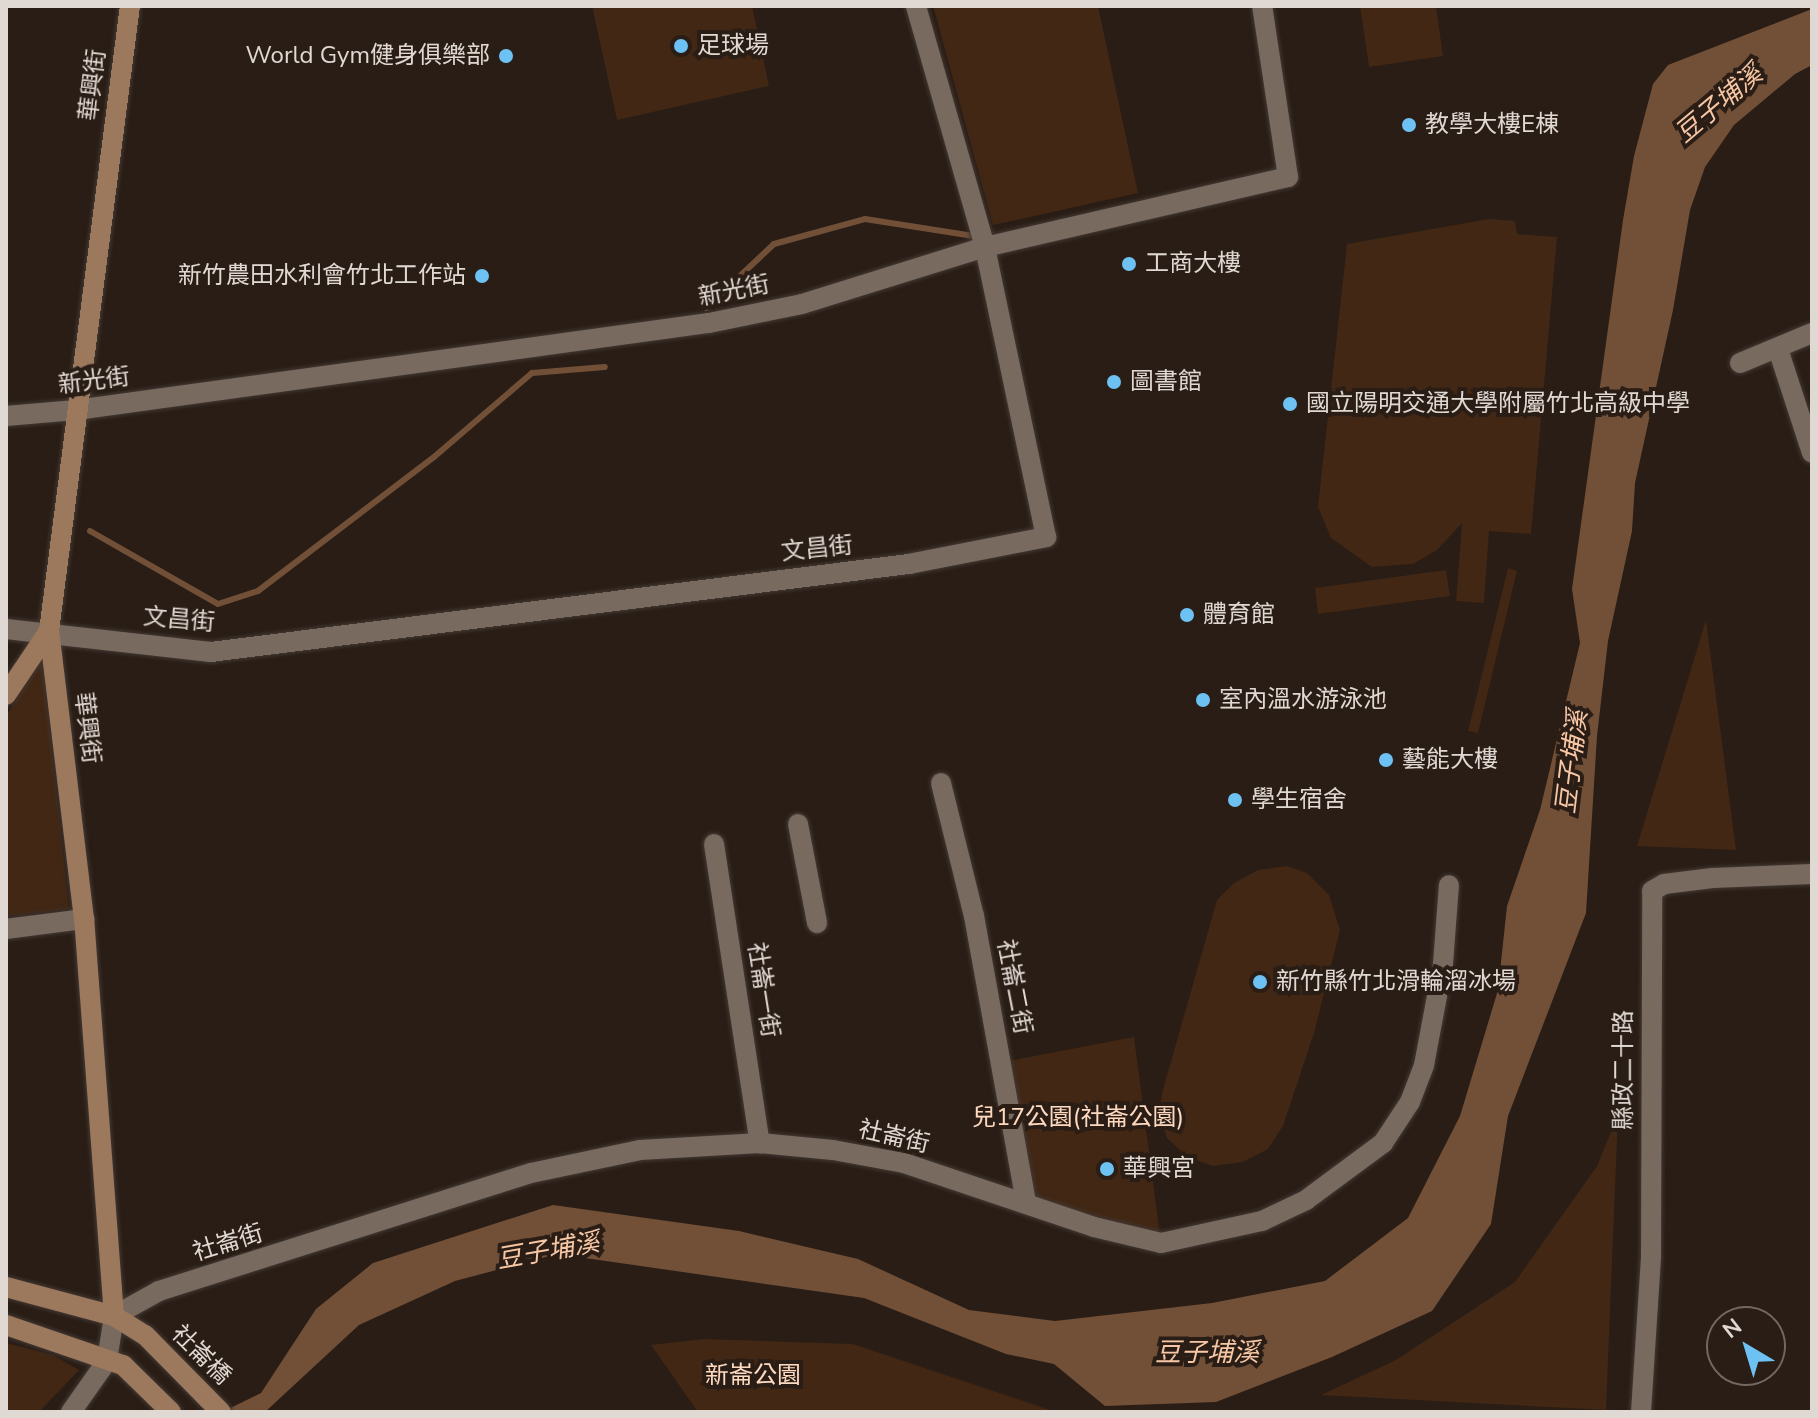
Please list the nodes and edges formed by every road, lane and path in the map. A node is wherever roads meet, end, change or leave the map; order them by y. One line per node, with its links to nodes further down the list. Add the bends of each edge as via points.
1 (130, 6): 8 (street, 華興街)
2 (916, 6): 4 (street, 文昌街)
3 (1262, 6): 4 (street, 新光街, via 1288,177)
4 (985, 247): 8 (street, 新光街, via 802,304 709,323); 12 (street, 文昌街, via 1046,537 909,564 211,652)
5 (1812, 333): 6 (street)
6 (1778, 349): 7 (street); 10 (street)
7 (1740, 363)
8 (76, 410): 9 (street, 新光街); 12 (street, 華興街)
9 (6, 416)
10 (1812, 453)
11 (6, 629): 12 (street)
12 (49, 631): 13 (street); 19 (street, 華興街)
13 (6, 695)
14 (941, 783): 23 (street, 社崙二街, via 974,916)
15 (798, 824): 20 (street)
16 (714, 844): 22 (street, 社崙一街)
17 (1812, 874): 31 (street, 縣政二十路, via 1713,878 1664,884 1652,891 1651,1256)
18 (1449, 885): 23 (street, 社崙街, via 1443,964 1424,1065 1410,1102 1383,1143 1345,1173 1262,1221 1161,1243)
19 (84, 919): 21 (street); 25 (street, 華興街)
20 (817, 923)
21 (6, 929)
22 (760, 1143): 23 (street, 社崙街, via 904,1163); 25 (street, 社崙街, via 640,1150 531,1173 159,1291)
23 (1026, 1203)
24 (6, 1287): 25 (street, 社崙橋)
25 (114, 1316): 27 (street); 30 (street, 社崙橋, via 145,1335)
26 (6, 1325): 27 (street)
27 (115, 1363): 28 (street); 29 (street)
28 (71, 1412)
29 (171, 1412)
30 (221, 1412)
31 (1641, 1412)

